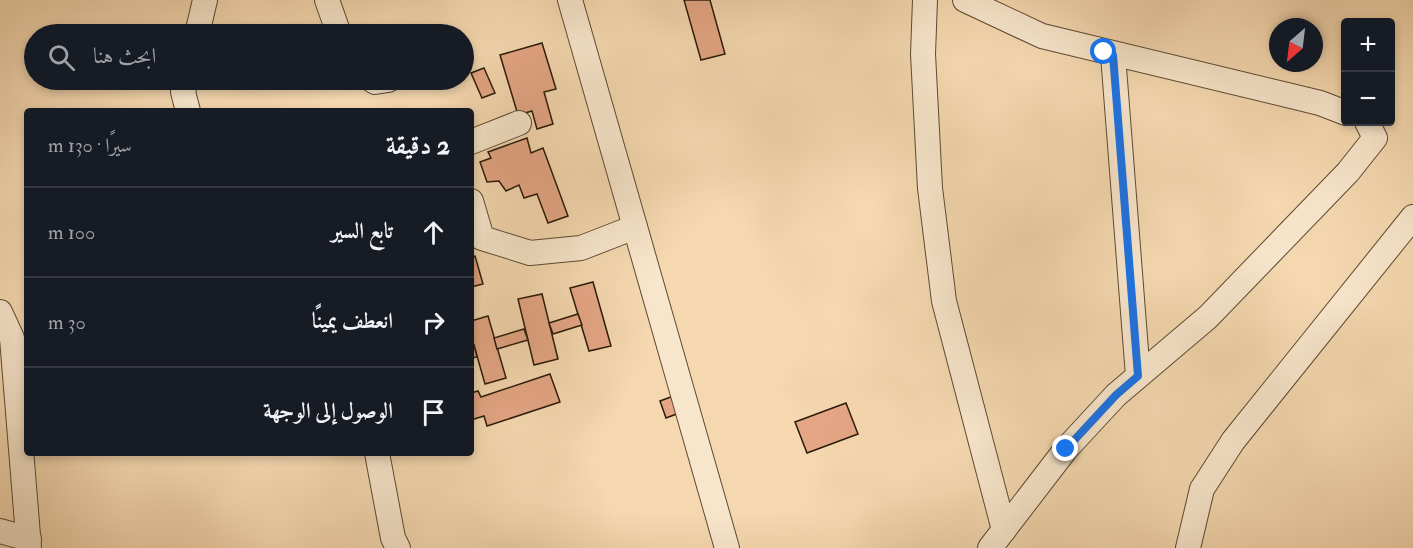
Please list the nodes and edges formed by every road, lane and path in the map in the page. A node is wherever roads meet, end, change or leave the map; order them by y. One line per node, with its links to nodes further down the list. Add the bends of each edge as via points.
1 (205, 0): 6 (street)
2 (327, 0): 7 (street)
3 (570, 0): 17 (street)
4 (925, 0): 22 (street, via 923,54 930,188 944,301)
5 (965, 0): 8 (street, via 1042,36)
6 (199, 24)
7 (335, 24)
8 (1113, 55): 11 (street); 19 (street)
9 (184, 90): 10 (street)
10 (187, 108)
11 (1341, 111)
12 (519, 123): 14 (street)
13 (1369, 126): 19 (street, via 1375,138 1348,172 1208,317)
14 (474, 141)
15 (474, 211): 17 (street, via 482,238 530,253 581,248)
16 (1413, 217): 26 (street, via 1233,441 1202,489)
17 (635, 226): 25 (street)
18 (0, 312): 23 (street, via 12,338)
19 (1138, 376): 22 (street, via 1066,449)
20 (378, 456): 24 (street)
21 (0, 531): 23 (street)
22 (997, 539)
23 (29, 543)
24 (398, 548)
25 (727, 548)
26 (1188, 548)

